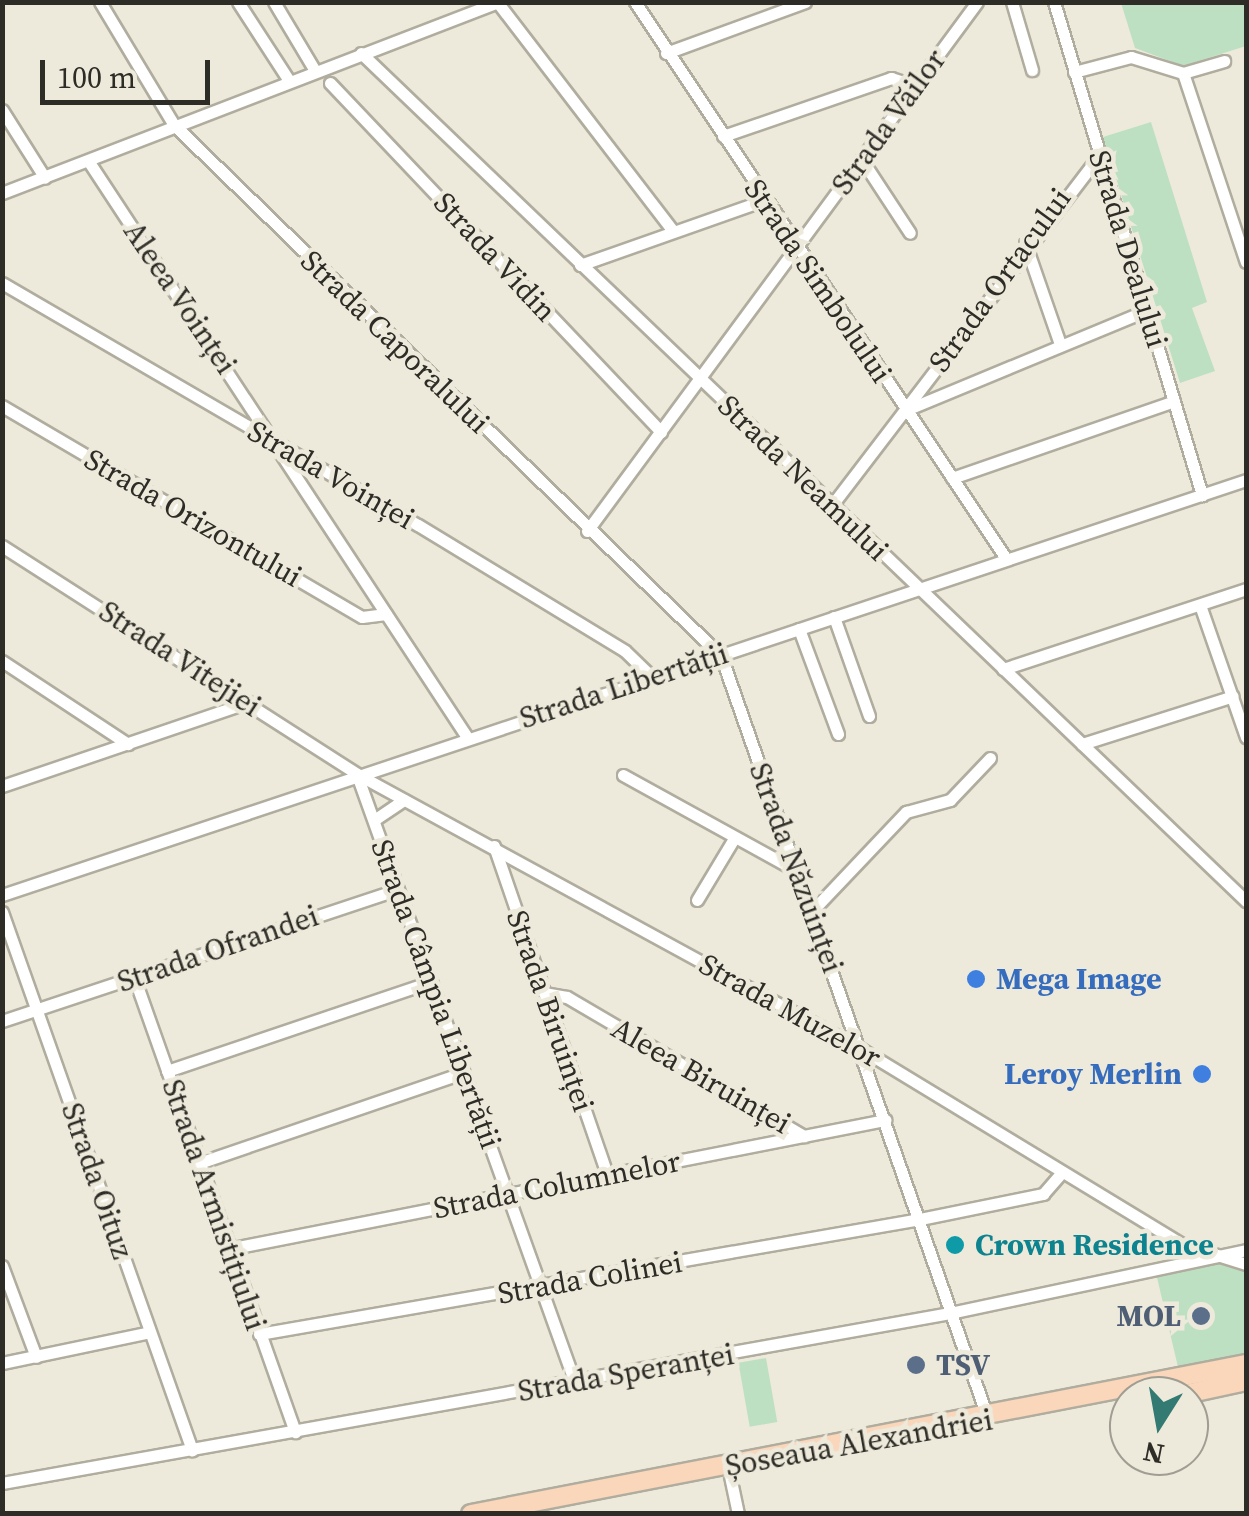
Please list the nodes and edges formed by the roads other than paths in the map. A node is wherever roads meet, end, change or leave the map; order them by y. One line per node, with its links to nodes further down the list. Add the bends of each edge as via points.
1 (100, 2): 21 (street, Strada Caporalului)
2 (238, 2): 17 (street)
3 (274, 2): 13 (street)
4 (635, 2): 11 (street, Strada Simbolului)
5 (805, 2): 11 (street)
6 (977, 2): 19 (street, Strada Văilor)
7 (1012, 2): 14 (street)
8 (1054, 2): 15 (street, Strada Dealului)
9 (493, 3): 10 (street); 29 (street)
10 (361, 53): 13 (street); 34 (street, Strada Neamului)
11 (666, 53): 22 (street, Strada Simbolului)
12 (1224, 61): 16 (street)
13 (314, 70): 17 (street)
14 (1032, 70)
15 (1074, 72): 16 (street, via 1131,58); 23 (street, Strada Dealului)
16 (1183, 73): 33 (street)
17 (288, 79): 21 (street)
18 (330, 83): 42 (street, Strada Vidin)
19 (916, 86): 22 (street, via 891,78); 24 (street, Strada Văilor)
20 (2, 110): 26 (street)
21 (174, 125): 25 (street); 48 (street, Strada Caporalului)
22 (723, 136): 28 (street, Strada Simbolului)
23 (1100, 155): 31 (street, Strada Ortacului); 36 (street, Strada Dealului)
24 (862, 160): 30 (street); 32 (street, Strada Văilor)
25 (89, 162): 26 (street); 43 (street, Aleea Voinței)
26 (46, 178): 27 (street)
27 (2, 193)
28 (764, 200): 29 (street); 32 (street, Strada Simbolului)
29 (672, 231): 34 (street)
30 (910, 233)
31 (1025, 243): 37 (street); 41 (street, Strada Ortacului)
32 (798, 248): 38 (street, Strada Văilor); 41 (street, Strada Simbolului)
33 (1246, 262)
34 (580, 264): 38 (street, Strada Neamului)
35 (2, 284): 43 (street, Strada Voinței)
36 (1147, 310): 37 (street); 39 (street, Strada Dealului)
37 (1060, 344): 41 (street)
38 (700, 378): 42 (street, Strada Văilor); 47 (street, Strada Neamului)
39 (1174, 401): 44 (street); 46 (street, Strada Dealului)
40 (2, 406): 54 (street, Strada Orizontului, via 362,617)
41 (904, 411): 44 (street, Strada Simbolului); 47 (street, Strada Ortacului)
42 (660, 432): 48 (street, Strada Văilor)
43 (274, 441): 54 (street, Aleea Voinței); 60 (street, Strada Voinței, via 626,650)
44 (952, 478): 50 (street, Strada Simbolului)
45 (1246, 480): 46 (street, Strada Libertății)
46 (1202, 494): 50 (street, Strada Libertății)
47 (832, 505): 51 (street, Strada Neamului)
48 (587, 531): 57 (street, Strada Caporalului)
49 (2, 546): 62 (street, Strada Vitejiei)
50 (1005, 557): 51 (street, Strada Libertății)
51 (918, 588): 55 (street, Strada Libertății); 59 (street, Strada Neamului)
52 (1246, 589): 53 (street)
53 (1200, 605): 59 (street); 61 (street)
54 (386, 614): 65 (street, Aleea Voinței)
55 (834, 617): 56 (street, Strada Libertății); 63 (street)
56 (799, 630): 57 (street, Strada Libertății); 64 (street)
57 (721, 656): 60 (street, Strada Libertății); 77 (street, Strada Năzuinței)
58 (2, 661): 67 (street)
59 (1003, 669): 68 (street, Strada Neamului)
60 (652, 677): 65 (street, Strada Libertății)
61 (1233, 696): 66 (street); 68 (street)
62 (248, 702): 67 (street); 70 (street, Strada Vitejiei)
63 (870, 716)
64 (838, 734)
65 (466, 737): 70 (street, Strada Libertății)
66 (1246, 737)
67 (128, 744): 72 (street)
68 (1082, 744): 81 (street, Strada Neamului)
69 (990, 758): 82 (street, via 950,800 906,812)
70 (357, 774): 73 (street, Strada Muzelor); 74 (street, Strada Câmpia Libertății); 79 (street, Strada Libertății)
71 (623, 775): 75 (street)
72 (2, 786)
73 (404, 800): 74 (street); 76 (street, Strada Muzelor)
74 (374, 820): 78 (street, Strada Câmpia Libertății)
75 (733, 840): 77 (street); 80 (street)
76 (494, 846): 86 (street, Strada Biruinței); 89 (street, Strada Muzelor)
77 (798, 871): 82 (street, Strada Năzuinței)
78 (398, 888): 84 (street, Strada Ofrandei); 85 (street, Strada Câmpia Libertății)
79 (2, 895)
80 (697, 900)
81 (1246, 901)
82 (812, 911): 89 (street, Strada Năzuinței)
83 (2, 912): 87 (street, Strada Oituz)
84 (134, 977): 87 (street, Strada Ofrandei); 90 (street, Strada Armistițiului)
85 (430, 982): 90 (street); 91 (street, Strada Câmpia Libertății)
86 (544, 993): 93 (street, Aleea Biruinței, via 567,997); 96 (street, Strada Biruinței)
87 (37, 1010): 88 (street, Strada Ofrandei); 105 (street, Strada Oituz)
88 (2, 1021)
89 (860, 1049): 92 (street, Strada Năzuinței); 95 (street, Strada Muzelor)
90 (167, 1071): 94 (street, Strada Armistițiului)
91 (462, 1073): 94 (street); 97 (street, Strada Câmpia Libertății)
92 (885, 1120): 93 (street, Strada Columnelor); 98 (street, Strada Năzuinței)
93 (804, 1136): 96 (street, Strada Columnelor)
94 (199, 1163): 99 (street, Strada Armistițiului)
95 (1062, 1172): 98 (street, Strada Colinei, via 1043,1194); 100 (street, Strada Muzelor)
96 (607, 1175): 97 (street, Strada Columnelor)
97 (507, 1195): 99 (street, Strada Columnelor); 103 (street, Strada Câmpia Libertății)
98 (920, 1220): 103 (street, Strada Colinei); 104 (street, Strada Năzuinței)
99 (228, 1249): 106 (street, Strada Armistițiului)
100 (1217, 1256): 101 (street, Strada Speranței); 104 (street, Strada Speranței)
101 (1247, 1257)
102 (2, 1266): 107 (street)
103 (541, 1286): 106 (street, Strada Colinei); 111 (street, Strada Câmpia Libertății)
104 (950, 1313): 111 (street, Strada Speranței); 115 (street, Strada Năzuinței)
105 (150, 1332): 107 (street); 117 (street, Strada Oituz)
106 (259, 1334): 116 (street, Strada Armistițiului)
107 (36, 1357): 108 (street)
108 (2, 1362)
109 (1246, 1364): 115 (main road, Șoseaua Alexandriei)
110 (1246, 1378): 112 (main road); 113 (main road)
111 (576, 1383): 116 (street, Strada Speranței)
112 (1209, 1385)
113 (1209, 1388)
114 (1109, 1406): 118 (main road, Șoseaua Alexandriei)
115 (988, 1419): 120 (main road, Șoseaua Alexandriei)
116 (295, 1432): 117 (street, Strada Speranței)
117 (192, 1450): 119 (street, Strada Speranței)
118 (730, 1476): 121 (main road, Șoseaua Alexandriei); 122 (street)
119 (2, 1483)
120 (470, 1514)
121 (527, 1514)
122 (738, 1514)

